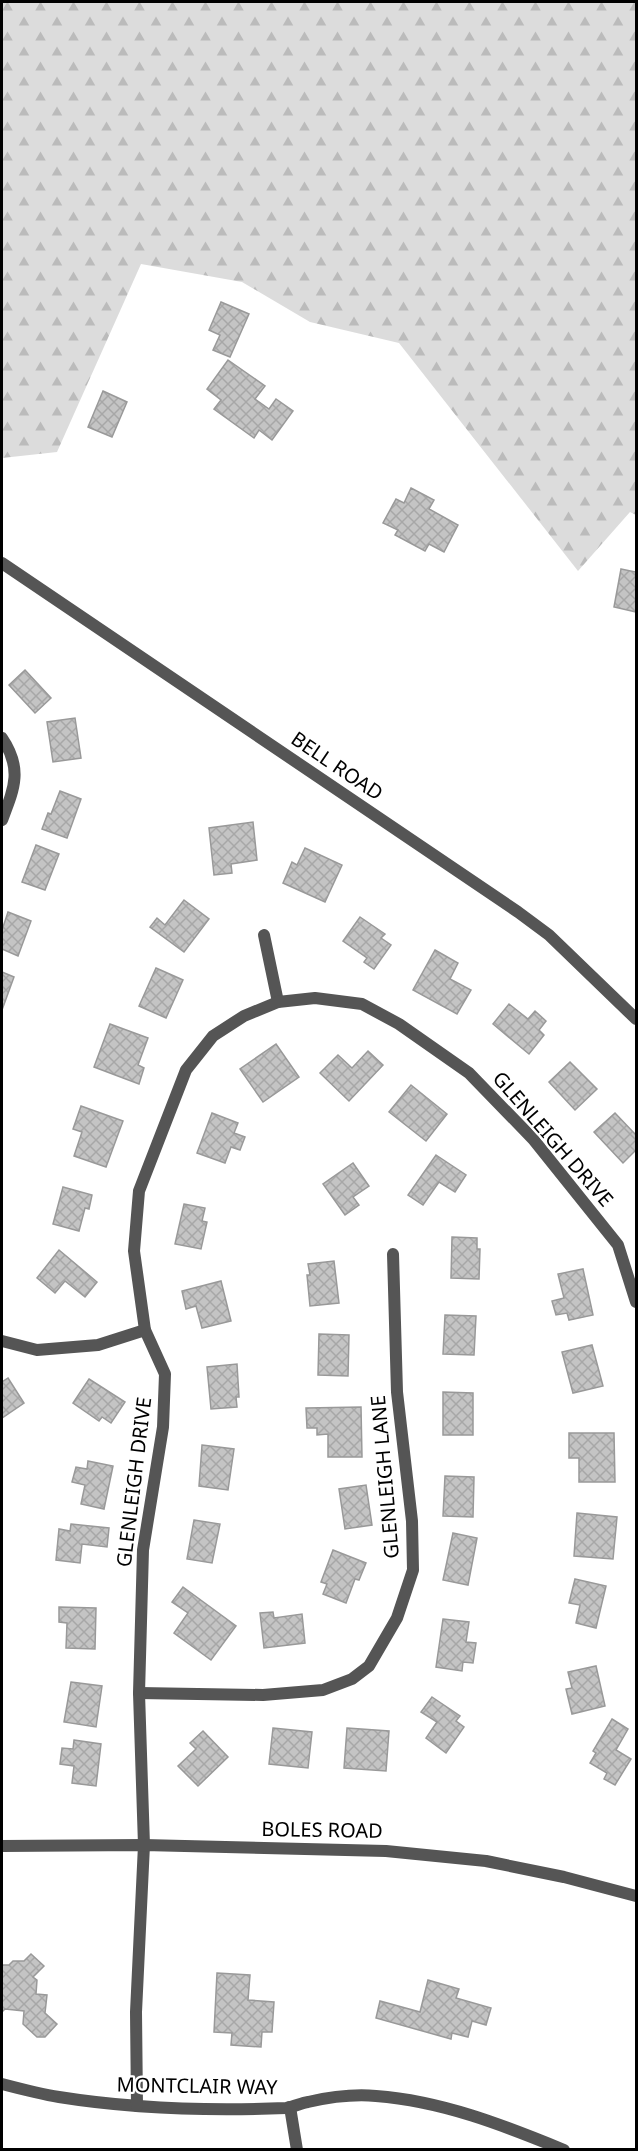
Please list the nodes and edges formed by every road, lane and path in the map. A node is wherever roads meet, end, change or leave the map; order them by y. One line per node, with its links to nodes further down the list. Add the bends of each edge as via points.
1 (2, 563): 6 (street, BELL ROAD, via 518,912 549,935)
2 (2, 738): 3 (street, via 16,776)
3 (2, 820)
4 (264, 936): 5 (street)
5 (278, 1002): 8 (street, GLENLEIGH DRIVE, via 315,998 362,1004 399,1024 469,1073 533,1139 618,1245); 9 (street, GLENLEIGH DRIVE, via 244,1016 213,1036 186,1070 139,1191 134,1251)
6 (636, 1019)
7 (393, 1254): 11 (street, GLENLEIGH LANE, via 397,1392 412,1521 413,1569 397,1618 369,1666 352,1679 323,1690 263,1695)
8 (636, 1302)
9 (145, 1330): 10 (street, via 98,1345 37,1350); 11 (street, GLENLEIGH DRIVE, via 165,1374 164,1427 143,1550)
10 (2, 1341)
11 (139, 1693): 12 (street, GLENLEIGH DRIVE)
12 (144, 1845): 13 (street, BOLES ROAD); 14 (street, BOLES ROAD, via 438,1855 564,1876); 16 (street, GLENLEIGH DRIVE, via 136,2012)
13 (2, 1846)
14 (636, 1896)
15 (2, 2084): 16 (street, MONTCLAIR WAY, via 58,2097)
16 (137, 2106): 17 (street, MONTCLAIR WAY)
17 (290, 2108): 18 (street); 19 (street, MONTCLAIR WAY, via 350,2096 400,2099 462,2111)
18 (297, 2150)
19 (564, 2150)

